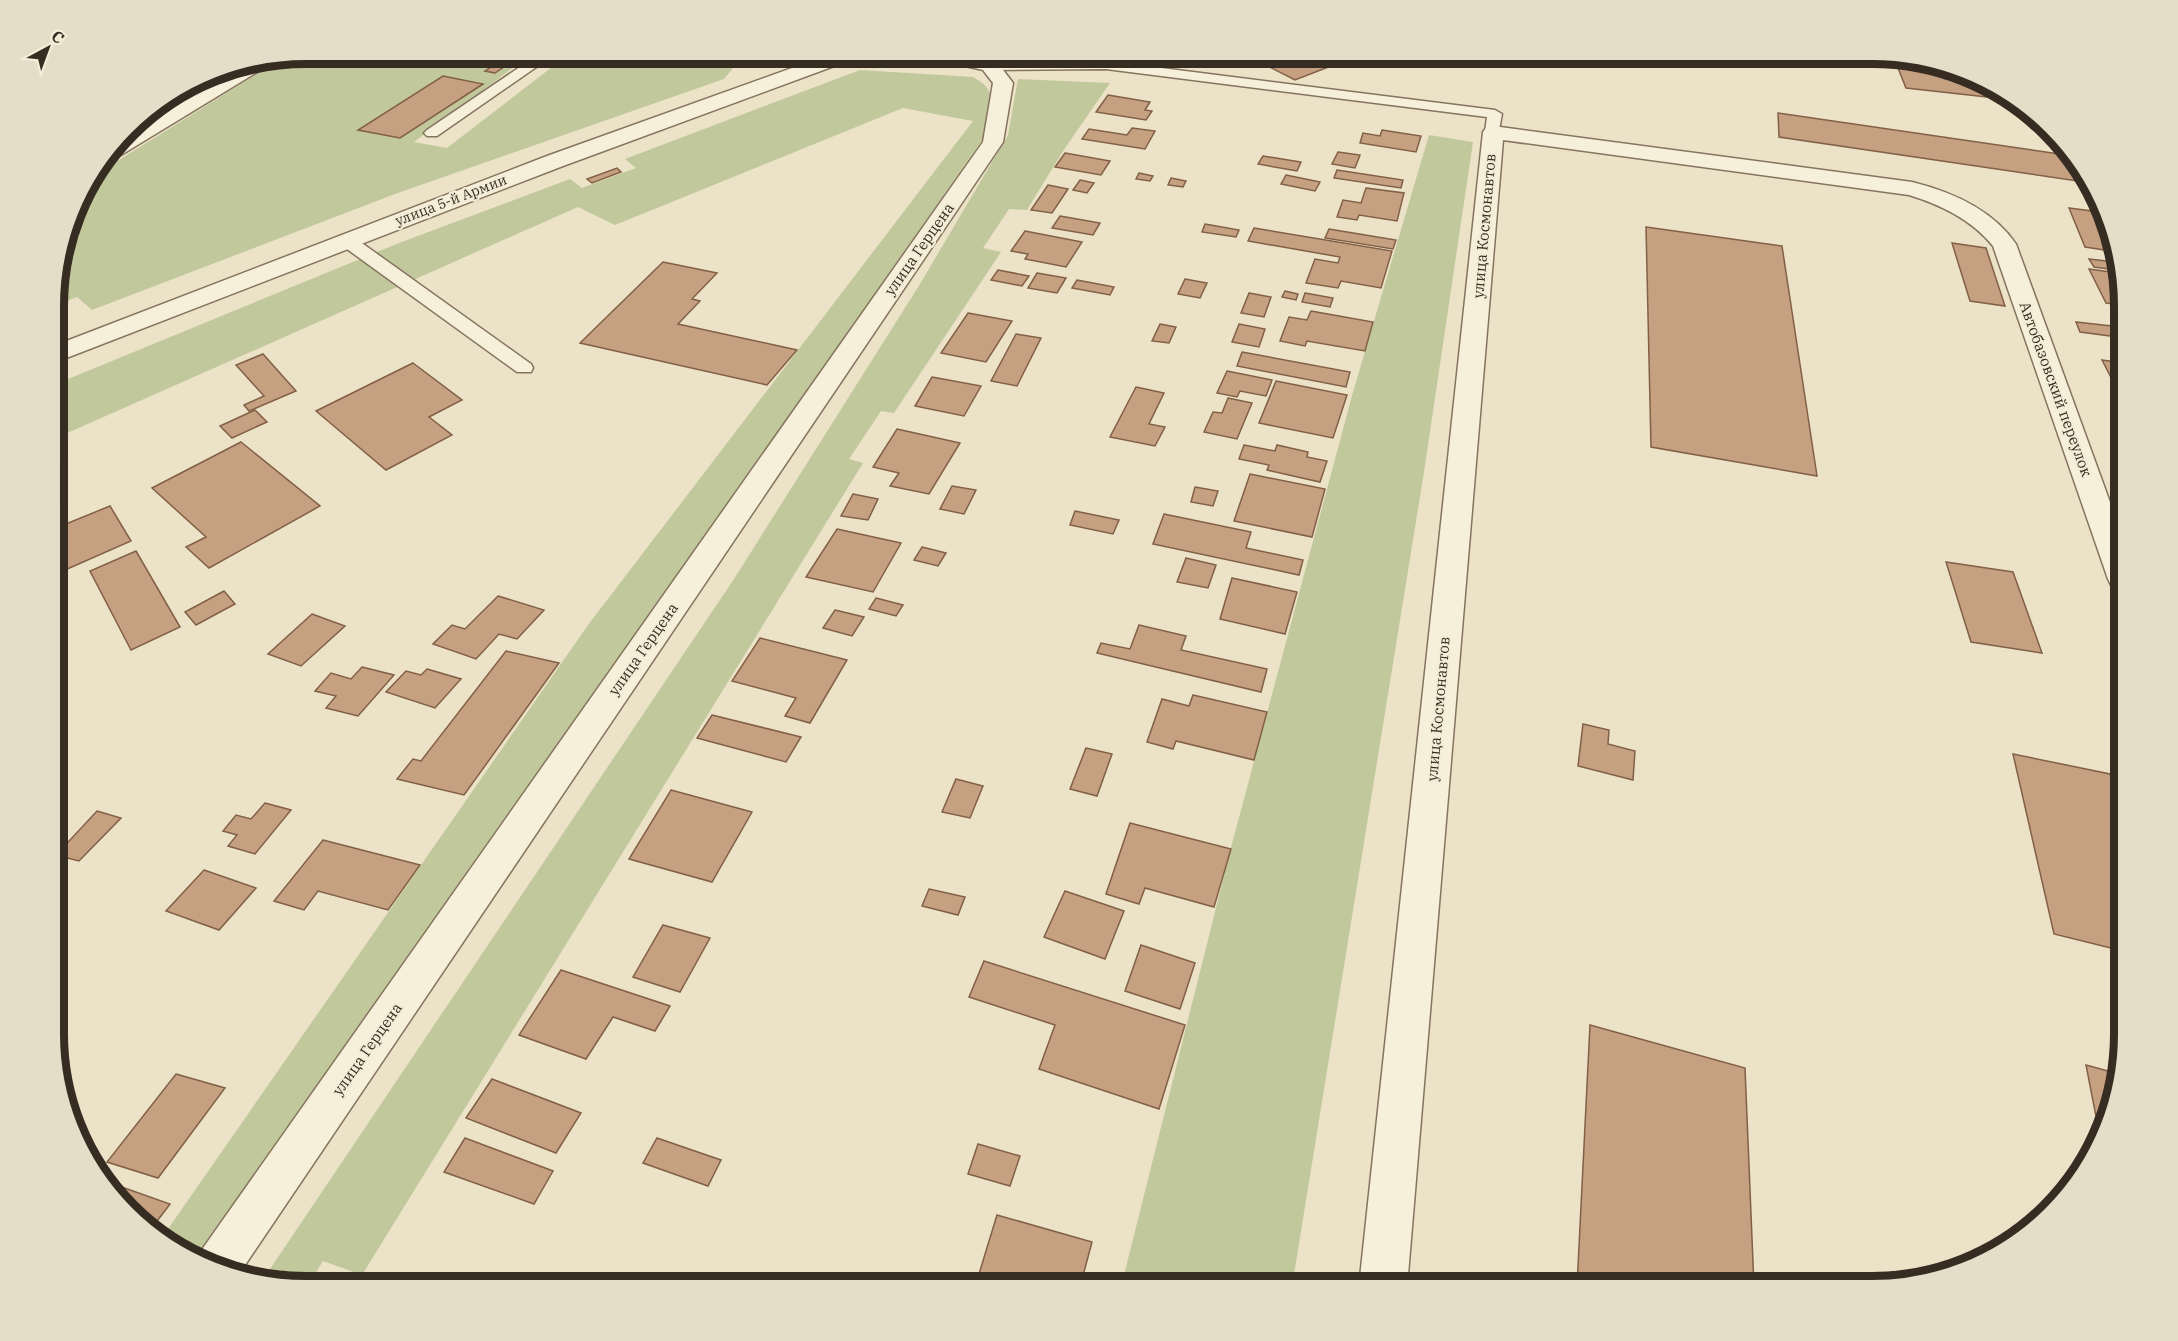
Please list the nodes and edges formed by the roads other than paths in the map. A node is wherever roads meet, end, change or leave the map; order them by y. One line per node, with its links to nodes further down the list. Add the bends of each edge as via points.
1 (533, 64): 7 (lane)
2 (822, 64): 9 (street, улица 5-й Армии)
3 (981, 64): 4 (street)
4 (990, 66): 6 (lane, via 1106,65 1495,114); 13 (street, улица Герцена, via 1003,83 993,142)
5 (241, 74): 8 (street)
6 (1493, 132): 12 (street, Автобазовский переулок, via 1912,189 1943,198 1970,212 2004,244); 14 (street, улица Космонавтов)
7 (432, 133)
8 (130, 142)
9 (346, 240): 10 (street, улица 5-й Армии); 11 (lane)
10 (64, 351)
11 (524, 368)
12 (2114, 551)
13 (220, 1261)
14 (1384, 1276)

